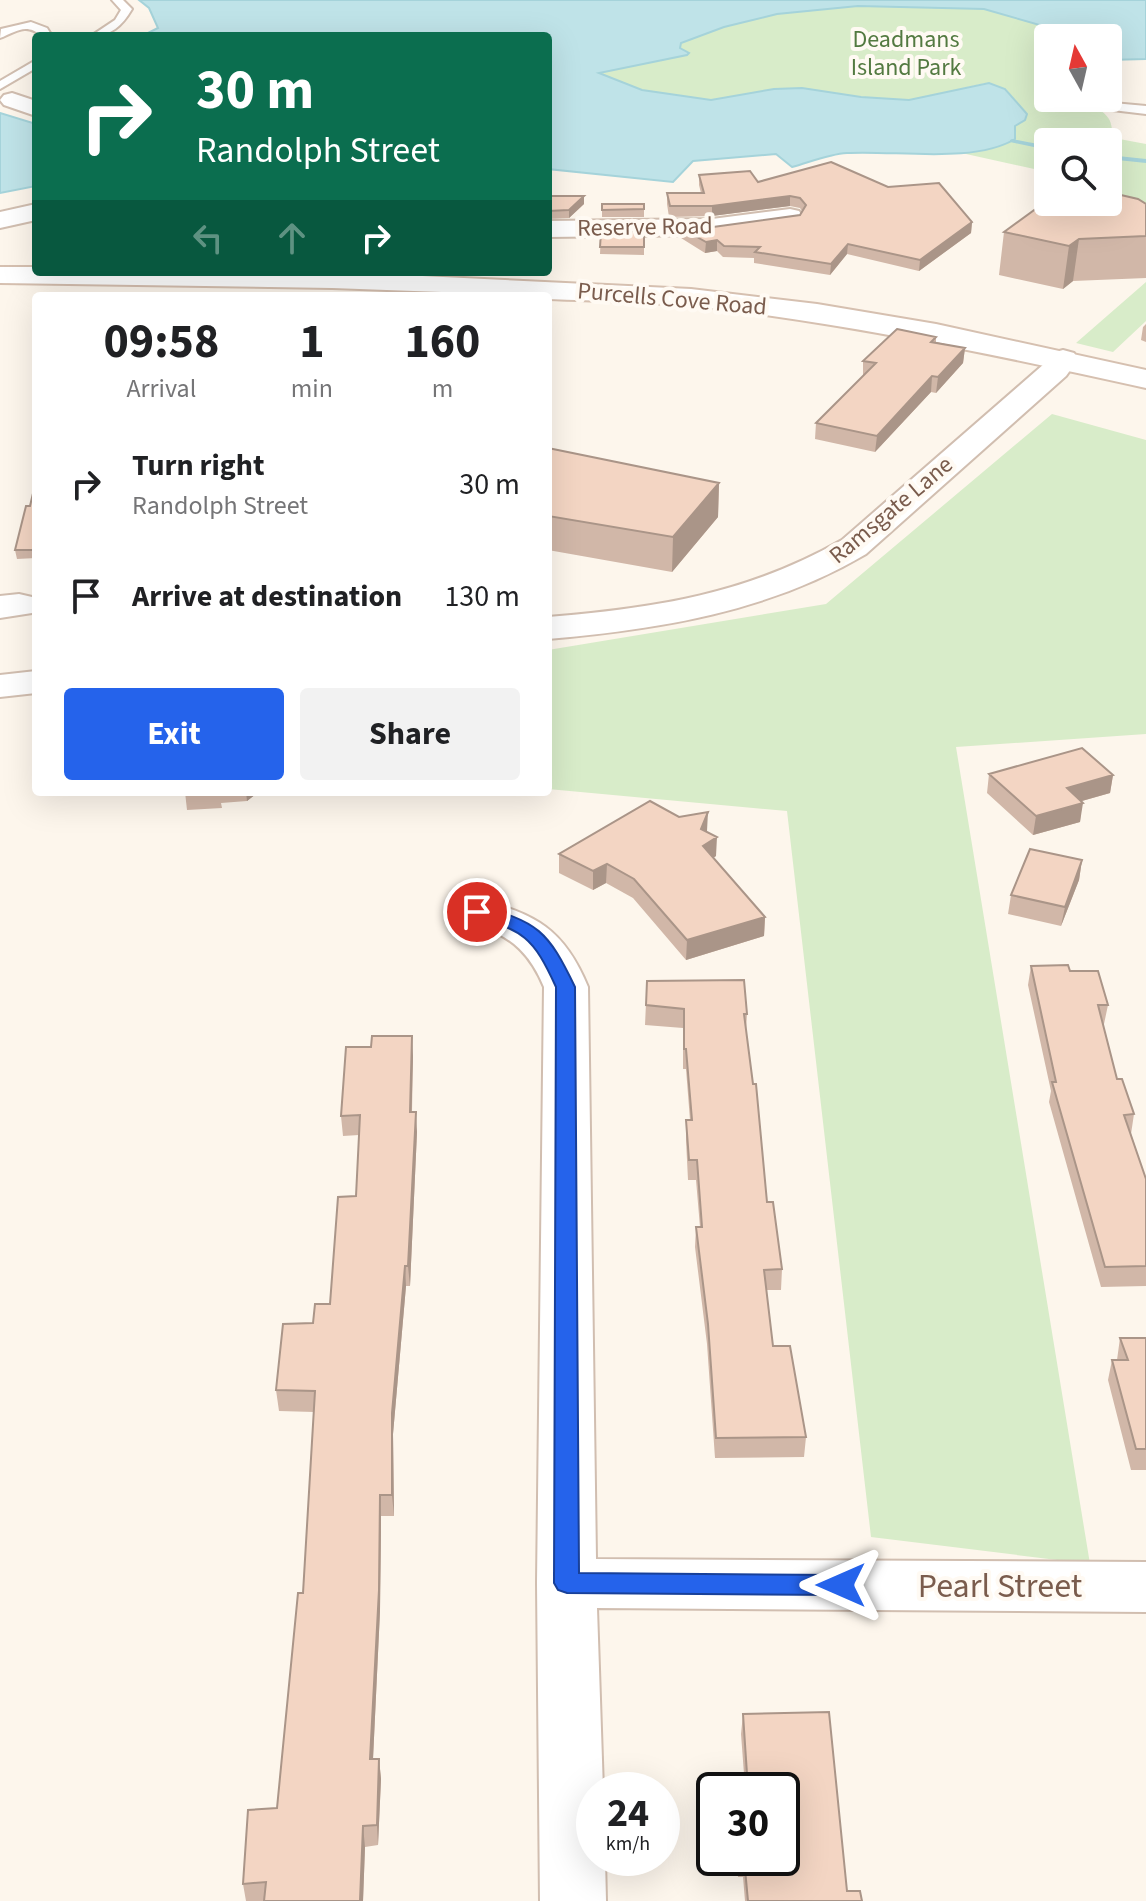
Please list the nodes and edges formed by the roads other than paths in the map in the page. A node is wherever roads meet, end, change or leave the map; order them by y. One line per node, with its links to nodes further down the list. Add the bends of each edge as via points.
1 (117, 0): 3 (lane, via 127,9)
2 (44, 32): 4 (lane, via 26,25)
3 (103, 32)
4 (0, 35)
5 (32, 67): 6 (lane)
6 (4, 94): 7 (street)
7 (32, 107)
8 (1122, 108): 9 (lane)
9 (1146, 110)
10 (32, 213): 12 (street)
11 (790, 217): 13 (street, Reserve Road, via 712,227)
12 (0, 220)
13 (552, 229)
14 (0, 275): 15 (street, Purcells Cove Road)
15 (32, 275)
16 (66, 276): 17 (street, Purcells Cove Road, via 332,280 691,297 817,313)
17 (1063, 359): 18 (street, Purcells Cove Road); 19 (street, Ramsgate Lane, via 854,547 825,566 727,603)
18 (1146, 379)
19 (552, 628)
20 (32, 682): 21 (street)
21 (0, 686)
22 (477, 912): 23 (street, via 511,921 533,934 548,950 566,987)
23 (567, 1583): 24 (street, Pearl Street); 25 (street)
24 (1146, 1587)
25 (573, 1901)

